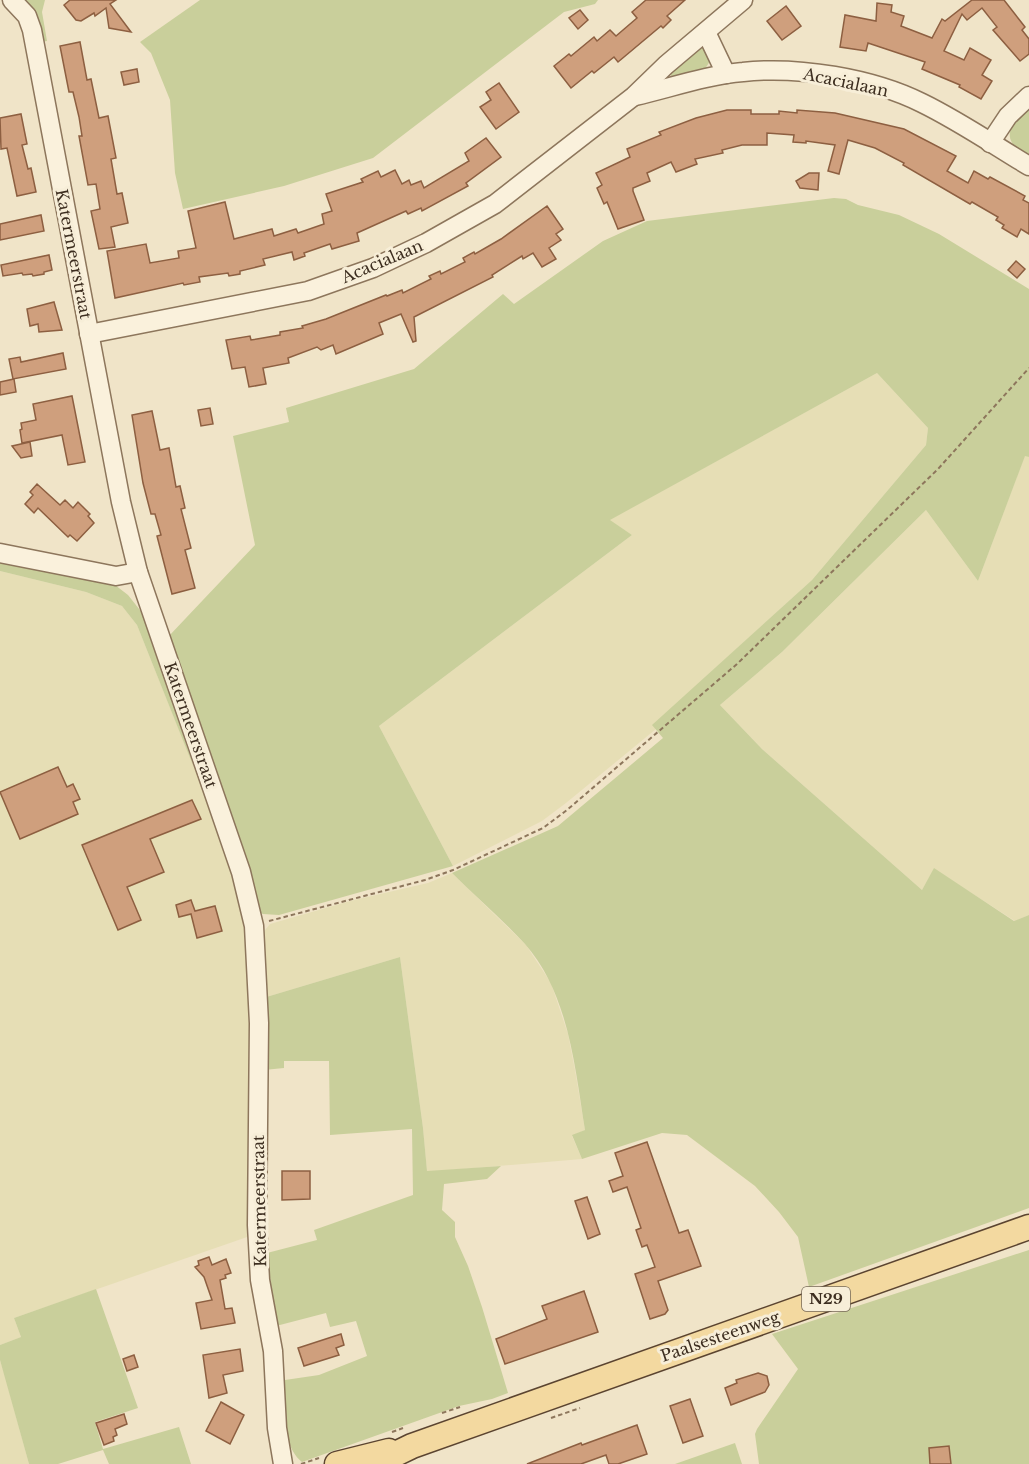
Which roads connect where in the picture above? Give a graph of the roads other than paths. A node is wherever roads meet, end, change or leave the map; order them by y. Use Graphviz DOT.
graph roads {
  1 [pos="12,0"];
  2 [pos="743,0"];
  3 [pos="706,32"];
  4 [pos="726,74"];
  5 [pos="634,96"];
  6 [pos="1029,96"];
  7 [pos="990,143"];
  8 [pos="1029,166"];
  9 [pos="89,334"];
  10 [pos="0,554"];
  11 [pos="138,572"];
  12 [pos="1029,1227"];
  13 [pos="412,1446"];
  14 [pos="283,1464"];
  15 [pos="338,1464"];
  16 [pos="375,1464"];
  1 -- 9 [label="street, Katermeerstraat"];
  2 -- 3 [label="street, Acacialaan"];
  3 -- 4 [label="street"];
  3 -- 5 [label="street, Acacialaan"];
  4 -- 5 [label="street, Acacialaan"];
  4 -- 7 [label="street, Acacialaan"];
  5 -- 9 [label="street, Acacialaan"];
  6 -- 7 [label="street"];
  7 -- 8 [label="street, Acacialaan"];
  9 -- 11 [label="street, Katermeerstraat"];
  10 -- 11 [label="street"];
  11 -- 14 [label="street, Katermeerstraat"];
  12 -- 13 [label="main road, Paalsesteenweg / N29"];
  13 -- 15 [label="main road, Paalsesteenweg / N29"];
  13 -- 16 [label="main road, Paalsesteenweg / N29"];
}
